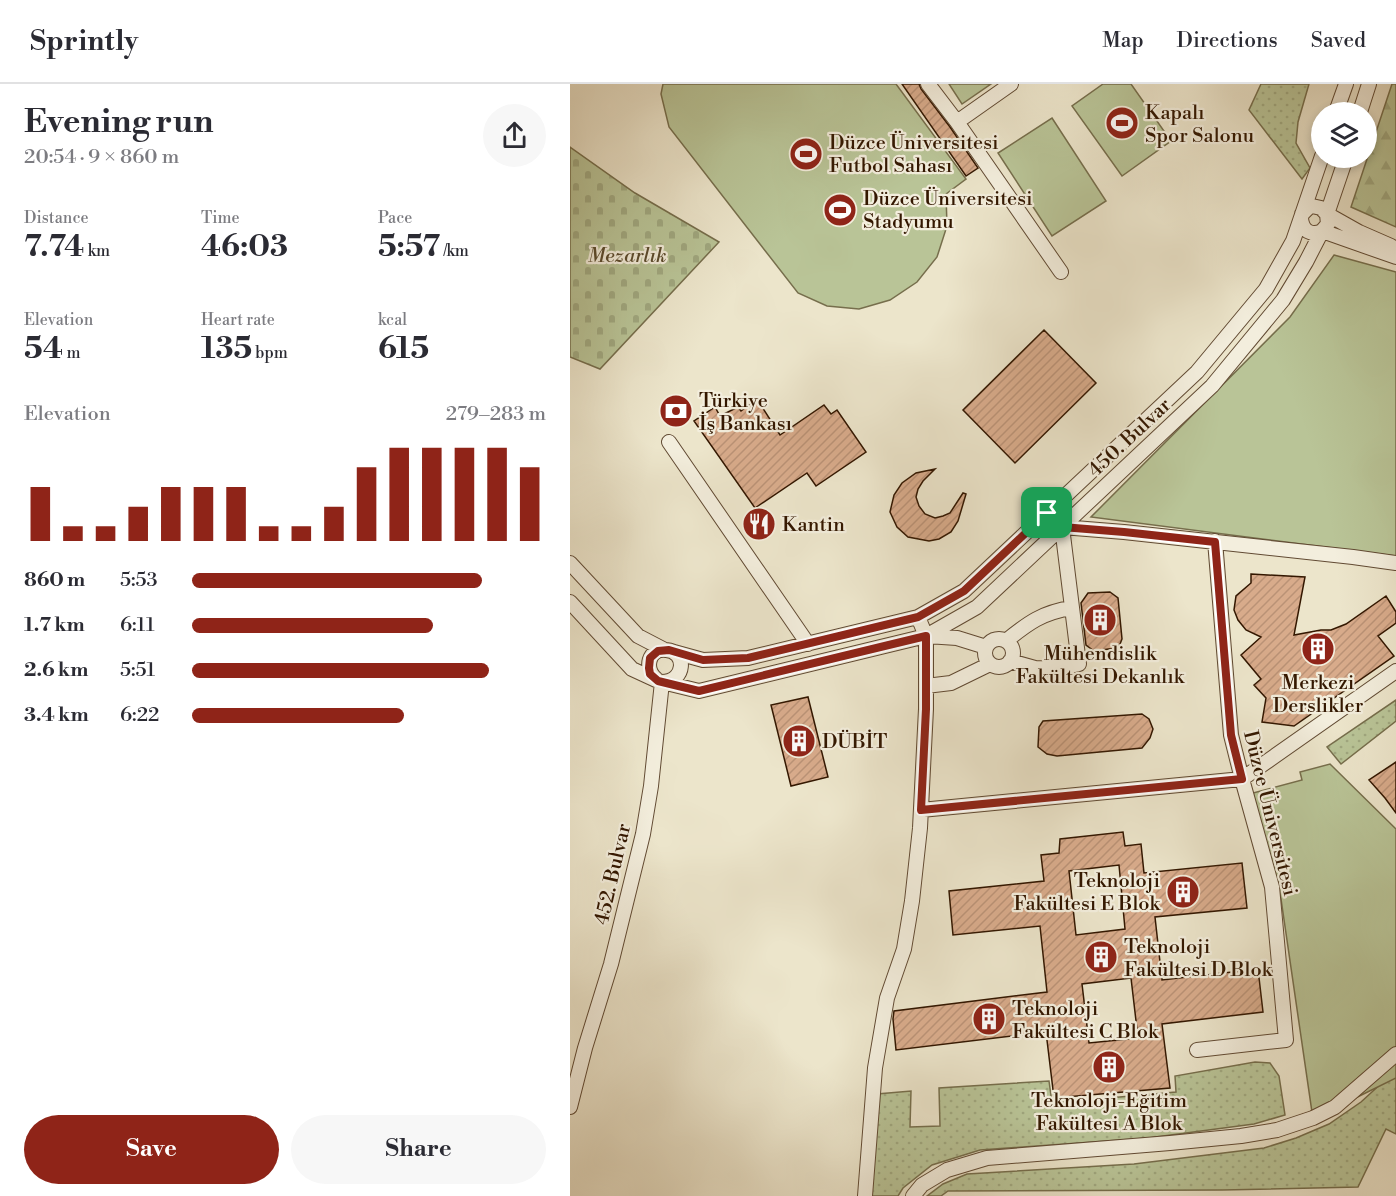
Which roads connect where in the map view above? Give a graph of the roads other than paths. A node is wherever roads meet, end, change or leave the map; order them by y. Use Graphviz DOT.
graph roads {
  1 [pos="928,84"];
  2 [pos="1011,84"];
  3 [pos="1346,84"];
  4 [pos="1369,84"];
  5 [pos="1340,102"];
  6 [pos="1363,102"];
  7 [pos="957,122"];
  8 [pos="1318,168"];
  9 [pos="1343,168"];
  10 [pos="1327,214"];
  11 [pos="1301,216"];
  12 [pos="1322,231"];
  13 [pos="1396,248"];
  14 [pos="1396,257"];
  15 [pos="1060,272"];
  16 [pos="669,442"];
  17 [pos="1047,513"];
  18 [pos="1062,527"];
  19 [pos="1215,542"];
  20 [pos="570,563"];
  21 [pos="1396,563"];
  22 [pos="570,602"];
  23 [pos="1072,608"];
  24 [pos="918,617"];
  25 [pos="926,636"];
  26 [pos="1006,641"];
  27 [pos="807,644"];
  28 [pos="986,647"];
  29 [pos="668,651"];
  30 [pos="1011,661"];
  31 [pos="990,664"];
  32 [pos="1396,671"];
  33 [pos="660,681"];
  34 [pos="926,686"];
  35 [pos="1242,779"];
  36 [pos="921,810"];
  37 [pos="1197,1050"];
  38 [pos="1396,1054"];
  39 [pos="570,1107"];
  40 [pos="865,1196"];
  41 [pos="913,1196"];
  1 -- 7 [label="street"];
  2 -- 7 [label="street"];
  3 -- 5 [label="street"];
  4 -- 6 [label="street"];
  7 -- 15 [label="street"];
  8 -- 11 [label="street, 450. Bulvar"];
  9 -- 10 [label="street"];
  10 -- 11 [label="street"];
  10 -- 12 [label="street"];
  10 -- 13 [label="street"];
  11 -- 12 [label="street"];
  11 -- 17 [label="street, 450. Bulvar"];
  12 -- 14 [label="street"];
  12 -- 18 [label="street, 450. Bulvar"];
  16 -- 27 [label="street"];
  17 -- 18 [label="street"];
  17 -- 24 [label="street, 450. Bulvar"];
  18 -- 19 [label="street"];
  18 -- 23 [label="street"];
  18 -- 25 [label="street, 450. Bulvar"];
  19 -- 21 [label="street"];
  19 -- 35 [label="street, Düzce Üniversitesi"];
  20 -- 29 [label="street, 450. Bulvar"];
  22 -- 33 [label="street, 450. Bulvar"];
  23 -- 26 [label="street"];
  23 -- 30 [label="street"];
  24 -- 25 [label="street"];
  24 -- 27 [label="street, 450. Bulvar"];
  25 -- 28 [label="street"];
  25 -- 33 [label="street, 450. Bulvar"];
  25 -- 34 [label="street"];
  26 -- 28 [label="street"];
  26 -- 30 [label="street"];
  27 -- 29 [label="street, 450. Bulvar"];
  28 -- 31 [label="street"];
  29 -- 33 [label="street"];
  29 -- 33 [label="street"];
  30 -- 31 [label="street"];
  31 -- 34 [label="street"];
  32 -- 35 [label="street"];
  33 -- 39 [label="street, 452. Bulvar"];
  34 -- 36 [label="street"];
  35 -- 36 [label="street"];
  35 -- 37 [label="street, Düzce Üniversitesi"];
  36 -- 40 [label="street"];
  38 -- 41 [label="street"];
}
